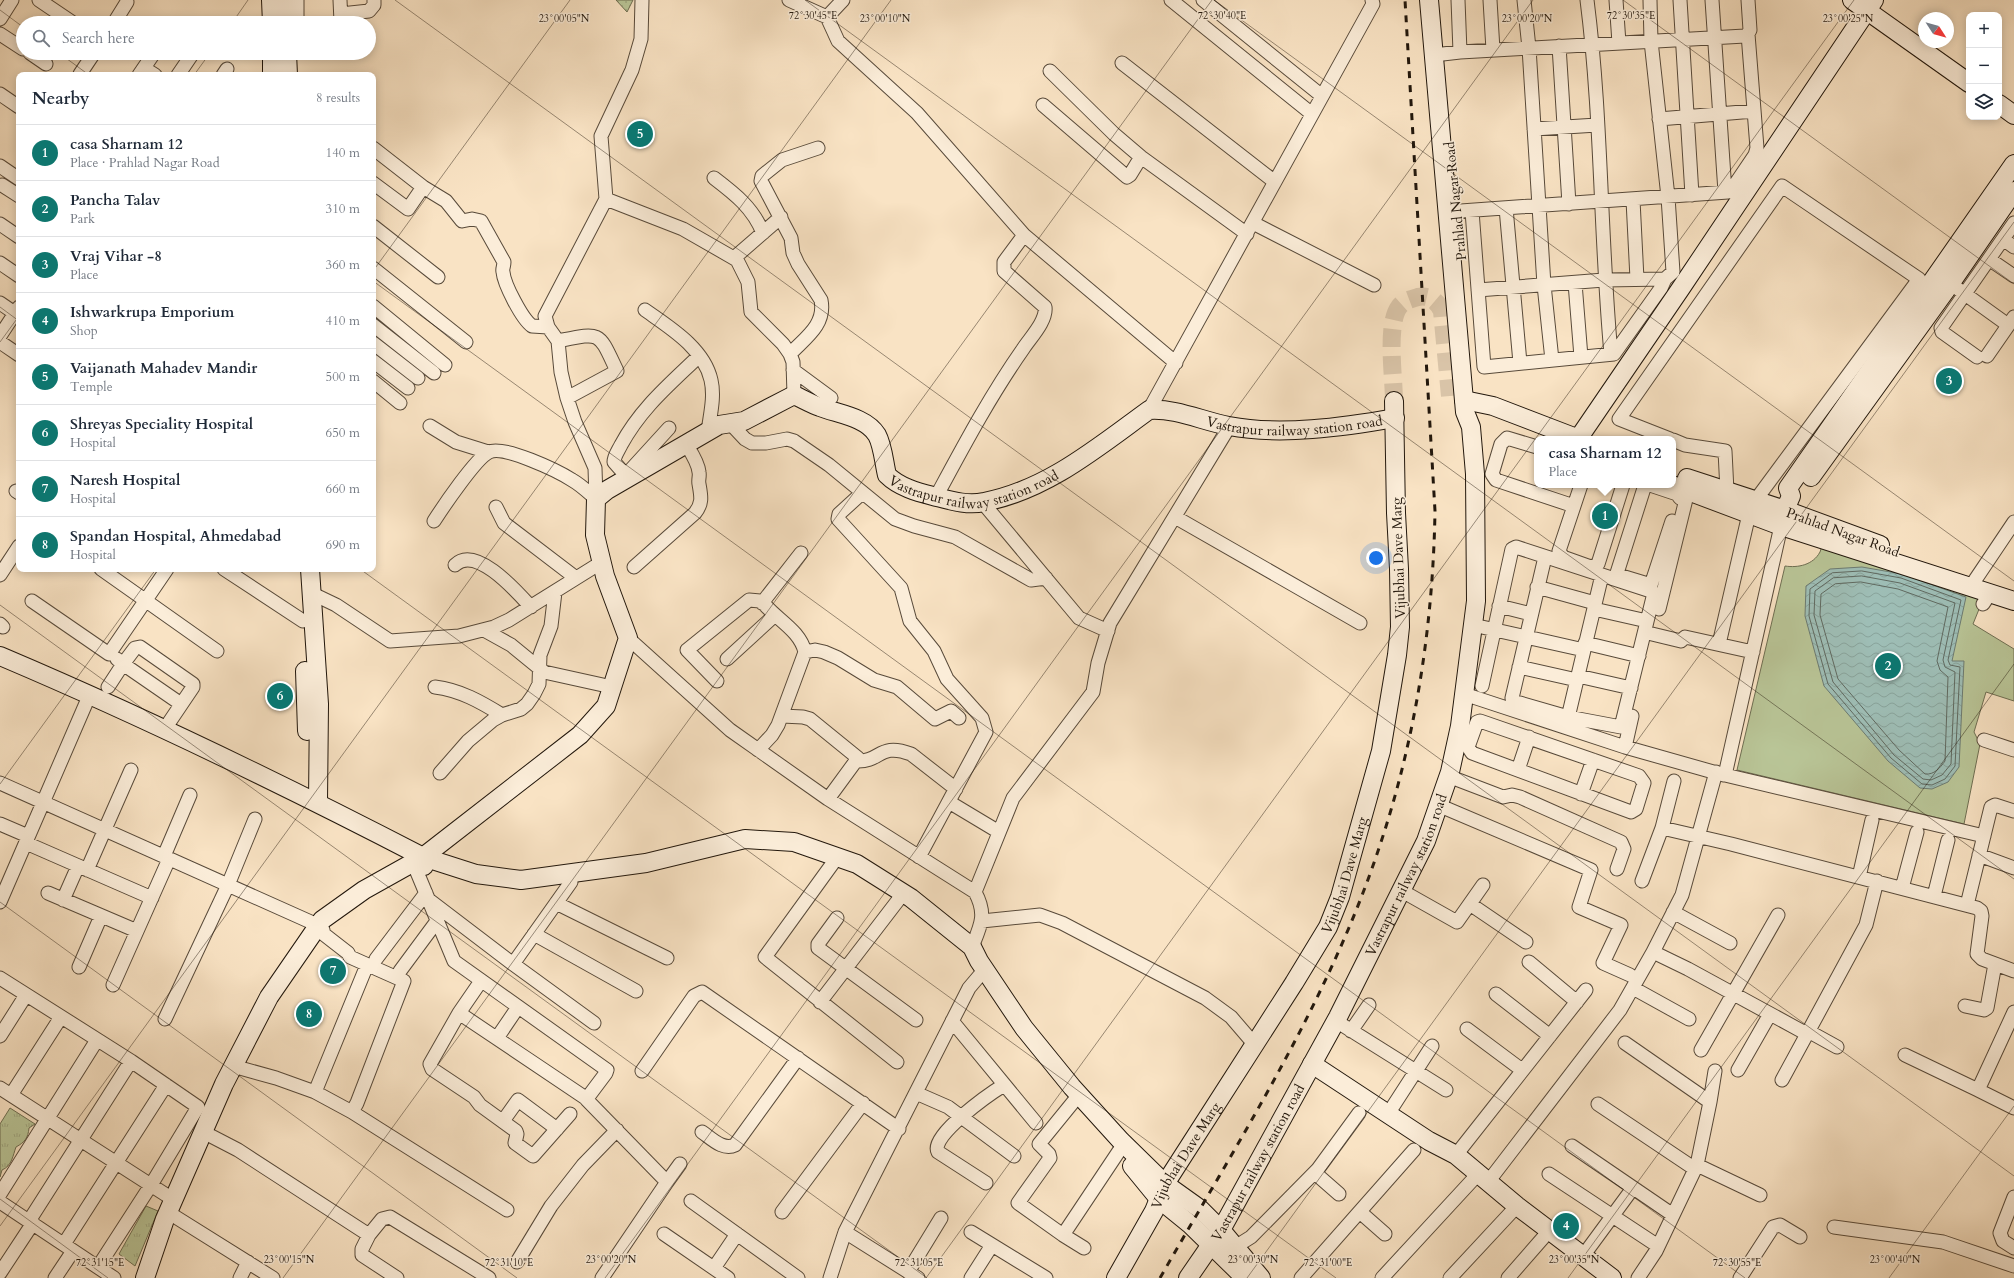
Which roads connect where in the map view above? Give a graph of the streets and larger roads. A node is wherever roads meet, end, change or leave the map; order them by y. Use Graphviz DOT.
graph roads {
  1 [pos="12,0"];
  2 [pos="39,0"];
  3 [pos="271,0"];
  4 [pos="286,0"];
  5 [pos="296,0"];
  6 [pos="340,0"];
  7 [pos="374,0"];
  8 [pos="642,0"];
  9 [pos="789,0"];
  10 [pos="843,0"];
  11 [pos="1171,0"];
  12 [pos="1203,0"];
  13 [pos="1372,0"];
  14 [pos="1430,0"];
  15 [pos="1440,0"];
  16 [pos="1458,0"];
  17 [pos="1490,0"];
  18 [pos="1524,0"];
  19 [pos="1587,0"];
  20 [pos="1616,0"];
  21 [pos="1650,0"];
  22 [pos="1680,0"];
  23 [pos="1712,0"];
  24 [pos="1748,0"];
  25 [pos="127,2"];
  26 [pos="1864,3"];
  27 [pos="63,16"];
  28 [pos="118,16"];
  29 [pos="272,16"];
  30 [pos="286,16"];
  31 [pos="297,16"];
  32 [pos="341,16"];
  33 [pos="352,16"];
  34 [pos="827,17"];
  35 [pos="0,19"];
  36 [pos="0,34"];
  37 [pos="1748,34"];
  38 [pos="1714,38"];
  39 [pos="1682,39"];
  40 [pos="1651,41"];
  41 [pos="1619,43"];
  42 [pos="16,44"];
  43 [pos="1593,44"];
  44 [pos="1559,46"];
  45 [pos="1529,48"];
  46 [pos="1493,50"];
  47 [pos="1446,54"];
  48 [pos="40,60"];
  49 [pos="89,60"];
  50 [pos="149,60"];
  51 [pos="188,60"];
  52 [pos="272,60"];
  53 [pos="287,60"];
  54 [pos="46,64"];
  55 [pos="1122,64"];
  56 [pos="1050,71"];
  57 [pos="81,72"];
  58 [pos="146,72"];
  59 [pos="180,72"];
  60 [pos="272,72"];
  61 [pos="288,72"];
  62 [pos="1966,81"];
  63 [pos="0,94"];
  64 [pos="1322,96"];
  65 [pos="16,105"];
  66 [pos="1043,105"];
  67 [pos="2002,106"];
  68 [pos="1754,111"];
  69 [pos="1312,114"];
  70 [pos="1719,114"];
  71 [pos="2014,114"];
  72 [pos="1687,116"];
  73 [pos="1659,119"];
  74 [pos="1597,125"];
  75 [pos="1564,128"];
  76 [pos="1534,129"];
  77 [pos="818,148"];
  78 [pos="376,150"];
  79 [pos="1141,157"];
  80 [pos="2014,164"];
  81 [pos="0,166"];
  82 [pos="16,177"];
  83 [pos="714,178"];
  84 [pos="1275,182"];
  85 [pos="2,185"];
  86 [pos="376,185"];
  87 [pos="423,187"];
  88 [pos="2014,191"];
  89 [pos="1725,192"];
  90 [pos="16,194"];
  91 [pos="1692,195"];
  92 [pos="1668,197"];
  93 [pos="606,199"];
  94 [pos="1633,200"];
  95 [pos="1602,202"];
  96 [pos="1569,204"];
  97 [pos="1538,205"];
  98 [pos="1506,208"];
  99 [pos="1459,212"];
  100 [pos="780,217"];
  101 [pos="2014,223"];
  102 [pos="0,224"];
  103 [pos="376,228"];
  104 [pos="1250,229"];
  105 [pos="763,233"];
  106 [pos="16,235"];
  107 [pos="1024,235"];
  108 [pos="2003,239"];
  109 [pos="1980,241"];
  110 [pos="2014,247"];
  111 [pos="1992,255"];
  112 [pos="734,258"];
  113 [pos="0,263"];
  114 [pos="376,270"];
  115 [pos="16,274"];
  116 [pos="2014,276"];
  117 [pos="438,277"];
  118 [pos="1666,278"];
  119 [pos="1955,278"];
  120 [pos="1637,279"];
  121 [pos="1604,280"];
  122 [pos="1575,283"];
  123 [pos="1374,285"];
  124 [pos="1544,286"];
  125 [pos="1512,288"];
  126 [pos="1478,290"];
  127 [pos="0,303"];
  128 [pos="376,308"];
  129 [pos="645,310"];
  130 [pos="16,311"];
  131 [pos="16,315"];
  132 [pos="1926,318"];
  133 [pos="2011,321"];
  134 [pos="376,327"];
  135 [pos="548,327"];
  136 [pos="1941,328"];
  137 [pos="0,336"];
  138 [pos="558,341"];
  139 [pos="0,342"];
  140 [pos="466,342"];
  141 [pos="376,345"];
  142 [pos="16,353"];
  143 [pos="790,354"];
  144 [pos="1611,354"];
  145 [pos="700,356"];
  146 [pos="1582,357"];
  147 [pos="1552,360"];
  148 [pos="376,363"];
  149 [pos="1176,363"];
  150 [pos="1520,364"];
  151 [pos="445,365"];
  152 [pos="793,370"];
  153 [pos="434,374"];
  154 [pos="418,378"];
  155 [pos="376,383"];
  156 [pos="408,388"];
  157 [pos="794,395"];
  158 [pos="567,398"];
  159 [pos="831,398"];
  160 [pos="400,403"];
  161 [pos="1466,408"];
  162 [pos="1148,410"];
  163 [pos="1395,410"];
  164 [pos="730,423"];
  165 [pos="430,426"];
  166 [pos="1230,427"];
  167 [pos="669,428"];
  168 [pos="708,432"];
  169 [pos="1542,436"];
  170 [pos="1570,436"];
  171 [pos="1580,436"];
  172 [pos="1662,436"];
  173 [pos="1676,441"];
  174 [pos="686,444"];
  175 [pos="1534,446"];
  176 [pos="488,452"];
  177 [pos="1676,475"];
  178 [pos="627,477"];
  179 [pos="1580,488"];
  180 [pos="1622,488"];
  181 [pos="1644,488"];
  182 [pos="1659,488"];
  183 [pos="1680,488"];
  184 [pos="1727,491"];
  185 [pos="862,493"];
  186 [pos="936,496"];
  187 [pos="596,499"];
  188 [pos="983,503"];
  189 [pos="1574,506"];
  190 [pos="496,507"];
  191 [pos="1752,507"];
  192 [pos="1786,511"];
  193 [pos="1175,517"];
  194 [pos="434,521"];
  195 [pos="2014,522"];
  196 [pos="16,551"];
  197 [pos="801,552"];
  198 [pos="1545,557"];
  199 [pos="602,562"];
  200 [pos="456,565"];
  201 [pos="634,567"];
  202 [pos="105,572"];
  203 [pos="165,572"];
  204 [pos="229,572"];
  205 [pos="299,572"];
  206 [pos="310,572"];
  207 [pos="0,575"];
  208 [pos="1602,575"];
  209 [pos="576,578"];
  210 [pos="1046,578"];
  211 [pos="1974,581"];
  212 [pos="1537,587"];
  213 [pos="2014,589"];
  214 [pos="555,592"];
  215 [pos="313,594"];
  216 [pos="144,600"];
  217 [pos="32,601"];
  218 [pos="2014,601"];
  219 [pos="762,603"];
  220 [pos="1499,606"];
  221 [pos="1594,606"];
  222 [pos="531,607"];
  223 [pos="1531,614"];
  224 [pos="775,615"];
  225 [pos="303,621"];
  226 [pos="1647,621"];
  227 [pos="1360,623"];
  228 [pos="1473,625"];
  229 [pos="484,630"];
  230 [pos="1494,630"];
  231 [pos="1108,631"];
  232 [pos="1652,634"];
  233 [pos="1526,637"];
  234 [pos="628,638"];
  235 [pos="1719,644"];
  236 [pos="1584,646"];
  237 [pos="217,651"];
  238 [pos="805,652"];
  239 [pos="1753,652"];
  240 [pos="109,654"];
  241 [pos="0,656"];
  242 [pos="1639,656"];
  243 [pos="726,659"];
  244 [pos="123,664"];
  245 [pos="1519,667"];
  246 [pos="540,669"];
  247 [pos="1577,678"];
  248 [pos="717,681"];
  249 [pos="1482,686"];
  250 [pos="435,687"];
  251 [pos="612,687"];
  252 [pos="108,688"];
  253 [pos="1631,688"];
  254 [pos="90,694"];
  255 [pos="1464,694"];
  256 [pos="181,704"];
  257 [pos="502,715"];
  258 [pos="782,716"];
  259 [pos="959,718"];
  260 [pos="1570,726"];
  261 [pos="164,730"];
  262 [pos="1529,737"];
  263 [pos="1984,740"];
  264 [pos="1624,747"];
  265 [pos="758,750"];
  266 [pos="2014,750"];
  267 [pos="1570,751"];
  268 [pos="1593,760"];
  269 [pos="857,761"];
  270 [pos="131,770"];
  271 [pos="1518,770"];
  272 [pos="440,773"];
  273 [pos="1721,774"];
  274 [pos="1448,776"];
  275 [pos="1674,781"];
  276 [pos="0,784"];
  277 [pos="956,789"];
  278 [pos="1581,794"];
  279 [pos="190,795"];
  280 [pos="312,799"];
  281 [pos="828,799"];
  282 [pos="949,802"];
  283 [pos="44,803"];
  284 [pos="1438,805"];
  285 [pos="2014,811"];
  286 [pos="255,819"];
  287 [pos="1872,820"];
  288 [pos="0,824"];
  289 [pos="1662,828"];
  290 [pos="105,830"];
  291 [pos="998,832"];
  292 [pos="1916,832"];
  293 [pos="1700,836"];
  294 [pos="1984,836"];
  295 [pos="27,839"];
  296 [pos="1948,840"];
  297 [pos="1979,855"];
  298 [pos="166,857"];
  299 [pos="919,857"];
  300 [pos="833,863"];
  301 [pos="422,866"];
  302 [pos="83,868"];
  303 [pos="2014,868"];
  304 [pos="1617,869"];
  305 [pos="1859,877"];
  306 [pos="1642,881"];
  307 [pos="1877,881"];
  308 [pos="571,882"];
  309 [pos="228,885"];
  310 [pos="1482,885"];
  311 [pos="1902,888"];
  312 [pos="1402,891"];
  313 [pos="975,892"];
  314 [pos="48,893"];
  315 [pos="1934,896"];
  316 [pos="427,897"];
  317 [pos="152,898"];
  318 [pos="899,899"];
  319 [pos="63,900"];
  320 [pos="0,902"];
  321 [pos="556,903"];
  322 [pos="1470,904"];
  323 [pos="1967,905"];
  324 [pos="1673,912"];
  325 [pos="1778,915"];
  326 [pos="101,916"];
  327 [pos="837,918"];
  328 [pos="437,920"];
  329 [pos="982,921"];
  330 [pos="320,929"];
  331 [pos="137,932"];
  332 [pos="534,934"];
  333 [pos="1526,942"];
  334 [pos="1730,944"];
  335 [pos="972,947"];
  336 [pos="1653,952"];
  337 [pos="667,958"];
  338 [pos="371,962"];
  339 [pos="1529,962"];
  340 [pos="513,964"];
  341 [pos="1995,964"];
  342 [pos="79,967"];
  343 [pos="846,968"];
  344 [pos="400,971"];
  345 [pos="2014,971"];
  346 [pos="983,974"];
  347 [pos="0,978"];
  348 [pos="481,981"];
  349 [pos="1631,982"];
  350 [pos="113,985"];
  351 [pos="1586,990"];
  352 [pos="636,991"];
  353 [pos="1496,994"];
  354 [pos="1733,994"];
  355 [pos="26,995"];
  356 [pos="820,1002"];
  357 [pos="1576,1002"];
  358 [pos="1369,1005"];
  359 [pos="1965,1006"];
  360 [pos="518,1007"];
  361 [pos="2014,1012"];
  362 [pos="459,1013"];
  363 [pos="1770,1014"];
  364 [pos="61,1017"];
  365 [pos="165,1019"];
  366 [pos="1689,1019"];
  367 [pos="916,1020"];
  368 [pos="952,1021"];
  369 [pos="1336,1021"];
  370 [pos="594,1023"];
  371 [pos="1467,1028"];
  372 [pos="1351,1030"];
  373 [pos="1808,1033"];
  374 [pos="0,1036"];
  375 [pos="1550,1036"];
  376 [pos="497,1038"];
  377 [pos="97,1040"];
  378 [pos="1625,1044"];
  379 [pos="1255,1045"];
  380 [pos="1432,1046"];
  381 [pos="1837,1047"];
  382 [pos="1701,1050"];
  383 [pos="1905,1056"];
  384 [pos="798,1058"];
  385 [pos="130,1062"];
  386 [pos="897,1062"];
  387 [pos="1312,1064"];
  388 [pos="240,1068"];
  389 [pos="1522,1070"];
  390 [pos="1738,1070"];
  391 [pos="642,1071"];
  392 [pos="1416,1071"];
  393 [pos="1715,1071"];
  394 [pos="1782,1080"];
  395 [pos="166,1085"];
  396 [pos="1004,1085"];
  397 [pos="0,1088"];
  398 [pos="1446,1090"];
  399 [pos="1978,1090"];
  400 [pos="315,1092"];
  401 [pos="916,1093"];
  402 [pos="12,1095"];
  403 [pos="587,1099"];
  404 [pos="1074,1100"];
  405 [pos="1710,1102"];
  406 [pos="862,1103"];
  407 [pos="1598,1104"];
  408 [pos="2014,1108"];
  409 [pos="352,1112"];
  410 [pos="1359,1112"];
  411 [pos="570,1114"];
  412 [pos="1388,1114"];
  413 [pos="962,1116"];
  414 [pos="47,1119"];
  415 [pos="503,1121"];
  416 [pos="1036,1123"];
  417 [pos="557,1129"];
  418 [pos="898,1129"];
  419 [pos="616,1130"];
  420 [pos="702,1132"];
  421 [pos="211,1136"];
  422 [pos="81,1140"];
  423 [pos="1572,1146"];
  424 [pos="1414,1150"];
  425 [pos="1120,1151"];
  426 [pos="1456,1155"];
  427 [pos="1014,1156"];
  428 [pos="117,1163"];
  429 [pos="680,1164"];
  430 [pos="1696,1167"];
  431 [pos="1315,1173"];
  432 [pos="1549,1174"];
  433 [pos="1483,1178"];
  434 [pos="667,1182"];
  435 [pos="986,1183"];
  436 [pos="151,1185"];
  437 [pos="1633,1188"];
  438 [pos="1162,1192"];
  439 [pos="0,1194"];
  440 [pos="1339,1194"];
  441 [pos="1760,1195"];
  442 [pos="2014,1198"];
  443 [pos="691,1201"];
  444 [pos="0,1202"];
  445 [pos="1517,1206"];
  446 [pos="507,1210"];
  447 [pos="782,1212"];
  448 [pos="1360,1212"];
  449 [pos="171,1214"];
  450 [pos="1673,1215"];
  451 [pos="1613,1216"];
  452 [pos="941,1218"];
  453 [pos="31,1222"];
  454 [pos="1834,1227"];
  455 [pos="1550,1231"];
  456 [pos="844,1232"];
  457 [pos="971,1232"];
  458 [pos="664,1234"];
  459 [pos="738,1234"];
  460 [pos="1063,1234"];
  461 [pos="1385,1234"];
  462 [pos="369,1235"];
  463 [pos="1800,1237"];
  464 [pos="1216,1238"];
  465 [pos="992,1245"];
  466 [pos="1658,1246"];
  467 [pos="1235,1247"];
  468 [pos="69,1248"];
  469 [pos="1084,1248"];
  470 [pos="2014,1248"];
  471 [pos="1583,1256"];
  472 [pos="248,1262"];
  473 [pos="517,1262"];
  474 [pos="2014,1266"];
  475 [pos="98,1267"];
  476 [pos="714,1268"];
  477 [pos="0,1273"];
  478 [pos="913,1275"];
  479 [pos="1043,1277"];
  480 [pos="55,1278"];
  481 [pos="114,1278"];
  482 [pos="145,1278"];
  483 [pos="153,1278"];
  484 [pos="240,1278"];
  485 [pos="273,1278"];
  486 [pos="397,1278"];
  487 [pos="489,1278"];
  488 [pos="602,1278"];
  489 [pos="728,1278"];
  490 [pos="798,1278"];
  491 [pos="830,1278"];
  492 [pos="971,1278"];
  493 [pos="1116,1278"];
  494 [pos="1188,1278"];
  495 [pos="1245,1278"];
  496 [pos="1261,1278"];
  497 [pos="1301,1278"];
  498 [pos="1382,1278"];
  499 [pos="1450,1278"];
  500 [pos="1508,1278"];
  501 [pos="1612,1278"];
  502 [pos="1638,1278"];
  503 [pos="1740,1278"];
  1 -- 35 [label="street"];
  2 -- 27 [label="street"];
  3 -- 29 [label="street"];
  4 -- 30 [label="street"];
  5 -- 31 [label="street"];
  6 -- 32 [label="street"];
  7 -- 33 [label="street"];
  8 -- 93 [label="street"];
  9 -- 34 [label="street"];
  10 -- 34 [label="street"];
  11 -- 69 [label="street"];
  12 -- 64 [label="street"];
  13 -- 64 [label="street"];
  14 -- 47 [label="street, Prahlad Nagar Road"];
  15 -- 47 [label="street, Prahlad Nagar Road"];
  16 -- 47 [label="street"];
  17 -- 46 [label="street"];
  18 -- 45 [label="street"];
  19 -- 43 [label="street"];
  20 -- 41 [label="street"];
  21 -- 40 [label="street"];
  22 -- 39 [label="street"];
  23 -- 38 [label="street"];
  24 -- 37 [label="street"];
  25 -- 28 [label="street"];
  26 -- 62 [label="street"];
  26 -- 171 [label="street"];
  34 -- 107 [label="street"];
  36 -- 42 [label="street"];
  37 -- 38 [label="street"];
  37 -- 68 [label="street"];
  38 -- 39 [label="street"];
  38 -- 70 [label="street"];
  39 -- 40 [label="street"];
  39 -- 72 [label="street"];
  40 -- 41 [label="street"];
  40 -- 73 [label="street"];
  41 -- 43 [label="street"];
  43 -- 44 [label="street"];
  43 -- 74 [label="street"];
  44 -- 45 [label="street"];
  44 -- 75 [label="street"];
  45 -- 46 [label="street"];
  45 -- 76 [label="street"];
  46 -- 47 [label="street"];
  47 -- 99 [label="street, Prahlad Nagar Road"];
  48 -- 54 [label="street"];
  49 -- 57 [label="street"];
  50 -- 58 [label="street"];
  51 -- 59 [label="street"];
  52 -- 60 [label="street"];
  53 -- 61 [label="street"];
  55 -- 84 [label="street"];
  56 -- 79 [label="street"];
  63 -- 65 [label="street"];
  64 -- 69 [label="street"];
  66 -- 79 [label="street"];
  67 -- 71 [label="street"];
  68 -- 70 [label="street"];
  68 -- 89 [label="street"];
  69 -- 84 [label="street"];
  70 -- 72 [label="street"];
  70 -- 89 [label="street"];
  72 -- 73 [label="street"];
  72 -- 91 [label="street"];
  73 -- 92 [label="street"];
  74 -- 75 [label="street"];
  74 -- 95 [label="street"];
  75 -- 76 [label="street"];
  75 -- 96 [label="street"];
  76 -- 97 [label="street"];
  77 -- 100 [label="street"];
  78 -- 87 [label="street"];
  79 -- 104 [label="street"];
  80 -- 119 [label="street"];
  81 -- 82 [label="street"];
  83 -- 105 [label="street"];
  84 -- 104 [label="street"];
  85 -- 90 [label="street"];
  86 -- 87 [label="street"];
  87 -- 135 [label="street"];
  88 -- 109 [label="street"];
  89 -- 91 [label="street"];
  91 -- 92 [label="street"];
  92 -- 94 [label="street"];
  92 -- 118 [label="street"];
  93 -- 112 [label="street"];
  93 -- 135 [label="street"];
  94 -- 95 [label="street"];
  94 -- 120 [label="street"];
  95 -- 96 [label="street"];
  95 -- 121 [label="street"];
  96 -- 97 [label="street"];
  97 -- 98 [label="street"];
  97 -- 124 [label="street"];
  98 -- 99 [label="street"];
  98 -- 125 [label="street"];
  99 -- 126 [label="street"];
  99 -- 161 [label="street, Prahlad Nagar Road"];
  100 -- 105 [label="street"];
  100 -- 143 [label="street"];
  101 -- 108 [label="street"];
  102 -- 106 [label="street"];
  103 -- 117 [label="street"];
  104 -- 123 [label="street"];
  104 -- 149 [label="street"];
  105 -- 112 [label="street"];
  107 -- 149 [label="street"];
  107 -- 186 [label="street"];
  108 -- 110 [label="street"];
  108 -- 111 [label="street"];
  109 -- 111 [label="street"];
  109 -- 119 [label="street"];
  111 -- 116 [label="street"];
  111 -- 119 [label="street"];
  112 -- 143 [label="street"];
  113 -- 115 [label="street"];
  114 -- 140 [label="street"];
  118 -- 120 [label="street"];
  118 -- 144 [label="street"];
  119 -- 132 [label="street"];
  119 -- 133 [label="street"];
  119 -- 136 [label="street"];
  119 -- 192 [label="street"];
  120 -- 121 [label="street"];
  121 -- 122 [label="street"];
  121 -- 144 [label="street"];
  122 -- 124 [label="street"];
  122 -- 146 [label="street"];
  124 -- 125 [label="street"];
  124 -- 147 [label="street"];
  125 -- 126 [label="street"];
  125 -- 150 [label="street"];
  126 -- 150 [label="street"];
  127 -- 130 [label="street"];
  128 -- 151 [label="street"];
  129 -- 145 [label="street"];
  131 -- 137 [label="street"];
  132 -- 136 [label="street"];
  132 -- 192 [label="street"];
  133 -- 136 [label="street"];
  134 -- 153 [label="street"];
  135 -- 138 [label="street"];
  138 -- 158 [label="street"];
  138 -- 158 [label="street"];
  139 -- 142 [label="street"];
  141 -- 154 [label="street"];
  143 -- 152 [label="street"];
  144 -- 146 [label="street"];
  145 -- 168 [label="street"];
  145 -- 178 [label="street"];
  146 -- 147 [label="street"];
  147 -- 150 [label="street"];
  148 -- 156 [label="street"];
  149 -- 162 [label="street"];
  152 -- 157 [label="street"];
  152 -- 159 [label="street"];
  155 -- 160 [label="street"];
  157 -- 164 [label="street"];
  157 -- 186 [label="street, Vastrapur railway station road"];
  158 -- 187 [label="street"];
  161 -- 169 [label="street"];
  161 -- 170 [label="street"];
  161 -- 228 [label="street, Vastrapur railway station road"];
  162 -- 166 [label="street, Vastrapur railway station road"];
  162 -- 188 [label="street, Vastrapur railway station road"];
  163 -- 166 [label="street, Vastrapur railway station road"];
  163 -- 379 [label="street, Vijubhai Dave Marg"];
  164 -- 168 [label="street"];
  164 -- 185 [label="street"];
  165 -- 176 [label="street"];
  166 -- 193 [label="street"];
  167 -- 178 [label="street"];
  168 -- 174 [label="street"];
  172 -- 191 [label="street"];
  173 -- 184 [label="street"];
  174 -- 178 [label="street"];
  174 -- 201 [label="street"];
  175 -- 189 [label="street"];
  176 -- 187 [label="street"];
  176 -- 194 [label="street"];
  177 -- 184 [label="street"];
  178 -- 187 [label="street"];
  179 -- 189 [label="street"];
  180 -- 189 [label="street"];
  181 -- 182 [label="street"];
  183 -- 191 [label="street"];
  183 -- 232 [label="street"];
  184 -- 191 [label="street"];
  185 -- 210 [label="street"];
  185 -- 277 [label="street"];
  186 -- 188 [label="street, Vastrapur railway station road"];
  187 -- 199 [label="street"];
  188 -- 210 [label="street"];
  190 -- 209 [label="street"];
  191 -- 192 [label="street"];
  191 -- 235 [label="street"];
  192 -- 211 [label="street"];
  192 -- 239 [label="street"];
  193 -- 227 [label="street"];
  193 -- 231 [label="street"];
  195 -- 211 [label="street"];
  196 -- 207 [label="street"];
  197 -- 219 [label="street"];
  198 -- 208 [label="street"];
  198 -- 212 [label="street"];
  198 -- 220 [label="street"];
  199 -- 209 [label="street"];
  199 -- 234 [label="street"];
  200 -- 222 [label="street"];
  202 -- 216 [label="street"];
  203 -- 216 [label="street"];
  204 -- 225 [label="street"];
  205 -- 225 [label="street"];
  206 -- 215 [label="street"];
  208 -- 221 [label="street"];
  208 -- 226 [label="street"];
  209 -- 214 [label="street"];
  210 -- 231 [label="street"];
  211 -- 213 [label="street"];
  211 -- 218 [label="street"];
  212 -- 221 [label="street"];
  212 -- 223 [label="street"];
  214 -- 222 [label="street"];
  214 -- 246 [label="street"];
  215 -- 229 [label="street"];
  215 -- 280 [label="street"];
  216 -- 237 [label="street"];
  216 -- 240 [label="street"];
  217 -- 240 [label="street"];
  219 -- 224 [label="street"];
  219 -- 248 [label="street"];
  220 -- 223 [label="street"];
  220 -- 230 [label="street"];
  221 -- 226 [label="street"];
  221 -- 236 [label="street"];
  222 -- 229 [label="street"];
  223 -- 233 [label="street"];
  224 -- 238 [label="street"];
  224 -- 243 [label="street"];
  225 -- 280 [label="street"];
  226 -- 242 [label="street"];
  228 -- 230 [label="street"];
  228 -- 255 [label="street, Vastrapur railway station road"];
  229 -- 246 [label="street"];
  230 -- 233 [label="street"];
  230 -- 249 [label="street"];
  231 -- 291 [label="street"];
  232 -- 235 [label="street"];
  232 -- 264 [label="street"];
  233 -- 236 [label="street"];
  233 -- 245 [label="street"];
  234 -- 251 [label="street"];
  234 -- 265 [label="street"];
  235 -- 239 [label="street"];
  236 -- 242 [label="street"];
  236 -- 247 [label="street"];
  238 -- 258 [label="street"];
  238 -- 259 [label="street"];
  239 -- 273 [label="street"];
  240 -- 244 [label="street"];
  241 -- 254 [label="street"];
  242 -- 253 [label="street"];
  244 -- 252 [label="street"];
  244 -- 256 [label="street"];
  244 -- 256 [label="street"];
  245 -- 247 [label="street"];
  245 -- 260 [label="street"];
  246 -- 251 [label="street"];
  246 -- 257 [label="street"];
  247 -- 253 [label="street"];
  247 -- 260 [label="street"];
  250 -- 257 [label="street"];
  251 -- 301 [label="street"];
  253 -- 260 [label="street"];
  254 -- 261 [label="street"];
  254 -- 283 [label="street"];
  255 -- 260 [label="street"];
  255 -- 274 [label="street, Vastrapur railway station road"];
  256 -- 261 [label="street"];
  257 -- 272 [label="street"];
  258 -- 265 [label="street"];
  258 -- 269 [label="street"];
  260 -- 264 [label="street"];
  260 -- 267 [label="street"];
  261 -- 280 [label="street"];
  262 -- 267 [label="street"];
  262 -- 271 [label="street"];
  262 -- 271 [label="street"];
  263 -- 266 [label="street"];
  264 -- 273 [label="street"];
  265 -- 281 [label="street"];
  267 -- 268 [label="street"];
  268 -- 278 [label="street"];
  268 -- 278 [label="street"];
  269 -- 277 [label="street"];
  269 -- 281 [label="street"];
  270 -- 290 [label="street"];
  271 -- 278 [label="street"];
  273 -- 293 [label="street"];
  273 -- 294 [label="street"];
  274 -- 284 [label="street, Vastrapur railway station road"];
  274 -- 304 [label="street"];
  275 -- 289 [label="street"];
  276 -- 283 [label="street"];
  277 -- 282 [label="street"];
  279 -- 298 [label="street"];
  280 -- 301 [label="street"];
  281 -- 299 [label="street"];
  282 -- 291 [label="street"];
  282 -- 299 [label="street"];
  283 -- 290 [label="street"];
  283 -- 295 [label="street"];
  284 -- 312 [label="street, Vastrapur railway station road"];
  284 -- 349 [label="street"];
  285 -- 294 [label="street"];
  286 -- 309 [label="street"];
  287 -- 305 [label="street"];
  288 -- 295 [label="street"];
  289 -- 293 [label="street"];
  289 -- 306 [label="street"];
  290 -- 298 [label="street"];
  290 -- 302 [label="street"];
  291 -- 313 [label="street"];
  292 -- 311 [label="street"];
  293 -- 305 [label="street"];
  293 -- 324 [label="street"];
  294 -- 297 [label="street"];
  295 -- 302 [label="street"];
  295 -- 320 [label="street"];
  296 -- 315 [label="street"];
  297 -- 303 [label="street"];
  297 -- 323 [label="street"];
  298 -- 309 [label="street"];
  298 -- 317 [label="street"];
  299 -- 313 [label="street"];
  300 -- 308 [label="street"];
  300 -- 318 [label="street"];
  300 -- 356 [label="street"];
  301 -- 308 [label="street"];
  301 -- 316 [label="street"];
  301 -- 330 [label="street"];
  301 -- 335 [label="street"];
  302 -- 317 [label="street"];
  302 -- 319 [label="street"];
  305 -- 307 [label="street"];
  307 -- 311 [label="street"];
  307 -- 373 [label="street"];
  308 -- 321 [label="street"];
  309 -- 330 [label="street"];
  309 -- 365 [label="street"];
  310 -- 322 [label="street"];
  311 -- 315 [label="street"];
  312 -- 322 [label="street"];
  312 -- 369 [label="street, Vastrapur railway station road"];
  313 -- 329 [label="street"];
  314 -- 319 [label="street"];
  315 -- 323 [label="street"];
  316 -- 328 [label="street"];
  316 -- 338 [label="street"];
  316 -- 340 [label="street"];
  317 -- 331 [label="street"];
  318 -- 343 [label="street"];
  318 -- 346 [label="street"];
  319 -- 326 [label="street"];
  321 -- 332 [label="street"];
  321 -- 337 [label="street"];
  322 -- 333 [label="street"];
  323 -- 341 [label="street"];
  324 -- 334 [label="street"];
  324 -- 336 [label="street"];
  325 -- 354 [label="street"];
  326 -- 331 [label="street"];
  326 -- 342 [label="street"];
  327 -- 343 [label="street"];
  328 -- 344 [label="street"];
  328 -- 348 [label="street"];
  329 -- 335 [label="street"];
  329 -- 379 [label="street"];
  330 -- 338 [label="street"];
  330 -- 388 [label="street"];
  330 -- 449 [label="street"];
  331 -- 350 [label="street"];
  332 -- 340 [label="street"];
  332 -- 352 [label="street"];
  335 -- 346 [label="street"];
  336 -- 349 [label="street"];
  336 -- 354 [label="street"];
  338 -- 400 [label="street"];
  338 -- 409 [label="street"];
  339 -- 357 [label="street"];
  340 -- 370 [label="street"];
  341 -- 345 [label="street"];
  341 -- 359 [label="street"];
  343 -- 356 [label="street"];
  343 -- 367 [label="street"];
  346 -- 368 [label="street"];
  346 -- 404 [label="street"];
  346 -- 438 [label="street"];
  347 -- 355 [label="street"];
  348 -- 360 [label="street"];
  348 -- 362 [label="street"];
  349 -- 366 [label="street"];
  349 -- 433 [label="street"];
  351 -- 357 [label="street"];
  353 -- 375 [label="street"];
  354 -- 363 [label="street"];
  354 -- 382 [label="street"];
  355 -- 364 [label="street"];
  355 -- 374 [label="street"];
  356 -- 386 [label="street"];
  357 -- 375 [label="street"];
  358 -- 372 [label="street"];
  360 -- 376 [label="street"];
  360 -- 403 [label="street"];
  361 -- 399 [label="street"];
  362 -- 376 [label="street"];
  362 -- 415 [label="street"];
  363 -- 373 [label="street"];
  363 -- 390 [label="street"];
  364 -- 377 [label="street"];
  364 -- 402 [label="street"];
  368 -- 396 [label="street"];
  368 -- 401 [label="street"];
  369 -- 372 [label="street"];
  369 -- 387 [label="street, Vastrapur railway station road"];
  371 -- 389 [label="street"];
  372 -- 392 [label="street"];
  373 -- 381 [label="street"];
  373 -- 394 [label="street"];
  375 -- 389 [label="street"];
  376 -- 403 [label="street"];
  377 -- 385 [label="street"];
  377 -- 414 [label="street"];
  378 -- 405 [label="street"];
  379 -- 438 [label="street, Vijubhai Dave Marg"];
  380 -- 392 [label="street"];
  383 -- 399 [label="street"];
  384 -- 391 [label="street"];
  384 -- 406 [label="street"];
  384 -- 420 [label="street"];
  385 -- 395 [label="street"];
  385 -- 422 [label="street"];
  387 -- 412 [label="street"];
  387 -- 464 [label="street, Vastrapur railway station road"];
  388 -- 400 [label="street"];
  388 -- 421 [label="street"];
  389 -- 426 [label="street"];
  392 -- 398 [label="street"];
  392 -- 412 [label="street"];
  393 -- 405 [label="street"];
  395 -- 428 [label="street"];
  395 -- 436 [label="street"];
  396 -- 413 [label="street"];
  396 -- 416 [label="street"];
  397 -- 402 [label="street"];
  399 -- 408 [label="street"];
  400 -- 409 [label="street"];
  401 -- 413 [label="street"];
  401 -- 418 [label="street"];
  402 -- 414 [label="street"];
  403 -- 419 [label="street"];
  404 -- 425 [label="street"];
  404 -- 460 [label="street"];
  405 -- 430 [label="street"];
  406 -- 418 [label="street"];
  406 -- 447 [label="street"];
  407 -- 430 [label="street"];
  409 -- 446 [label="street"];
  410 -- 431 [label="street"];
  411 -- 417 [label="street"];
  412 -- 426 [label="street"];
  413 -- 427 [label="street"];
  413 -- 435 [label="street"];
  414 -- 422 [label="street"];
  414 -- 439 [label="street"];
  415 -- 417 [label="street"];
  415 -- 417 [label="street"];
  418 -- 456 [label="street"];
  419 -- 434 [label="street"];
  419 -- 473 [label="street"];
  421 -- 449 [label="street"];
  421 -- 462 [label="street"];
  422 -- 428 [label="street"];
  422 -- 453 [label="street"];
  423 -- 437 [label="street"];
  424 -- 448 [label="street"];
  425 -- 438 [label="street"];
  425 -- 460 [label="street"];
  426 -- 433 [label="street"];
  428 -- 436 [label="street"];
  428 -- 468 [label="street"];
  429 -- 434 [label="street"];
  430 -- 441 [label="street"];
  430 -- 450 [label="street"];
  431 -- 440 [label="street"];
  431 -- 467 [label="street"];
  432 -- 451 [label="street"];
  433 -- 445 [label="street"];
  433 -- 498 [label="street"];
  434 -- 488 [label="street"];
  436 -- 449 [label="street"];
  436 -- 475 [label="street"];
  437 -- 450 [label="street"];
  437 -- 451 [label="street"];
  438 -- 464 [label="street"];
  438 -- 493 [label="street, Vijubhai Dave Marg"];
  442 -- 470 [label="street"];
  443 -- 459 [label="street"];
  444 -- 453 [label="street"];
  445 -- 455 [label="street"];
  445 -- 499 [label="street"];
  448 -- 461 [label="street"];
  448 -- 497 [label="street"];
  449 -- 472 [label="street"];
  449 -- 482 [label="street"];
  449 -- 483 [label="street"];
  450 -- 466 [label="street"];
  451 -- 466 [label="street"];
  451 -- 471 [label="street"];
  452 -- 478 [label="street"];
  453 -- 468 [label="street"];
  453 -- 477 [label="street"];
  454 -- 474 [label="street"];
  455 -- 471 [label="street"];
  455 -- 500 [label="street"];
  456 -- 478 [label="street"];
  456 -- 491 [label="street"];
  457 -- 465 [label="street"];
  458 -- 476 [label="street"];
  459 -- 476 [label="street"];
  459 -- 490 [label="street"];
  460 -- 469 [label="street"];
  462 -- 486 [label="street"];
  462 -- 487 [label="street"];
  463 -- 503 [label="street"];
  464 -- 467 [label="street"];
  464 -- 494 [label="street, Vastrapur railway station road"];
  464 -- 495 [label="street"];
  465 -- 479 [label="street"];
  465 -- 492 [label="street"];
  466 -- 502 [label="street"];
  467 -- 496 [label="street"];
  468 -- 475 [label="street"];
  468 -- 480 [label="street"];
  471 -- 501 [label="street"];
  472 -- 484 [label="street"];
  472 -- 485 [label="street"];
  475 -- 481 [label="street"];
  476 -- 489 [label="street"];
}
